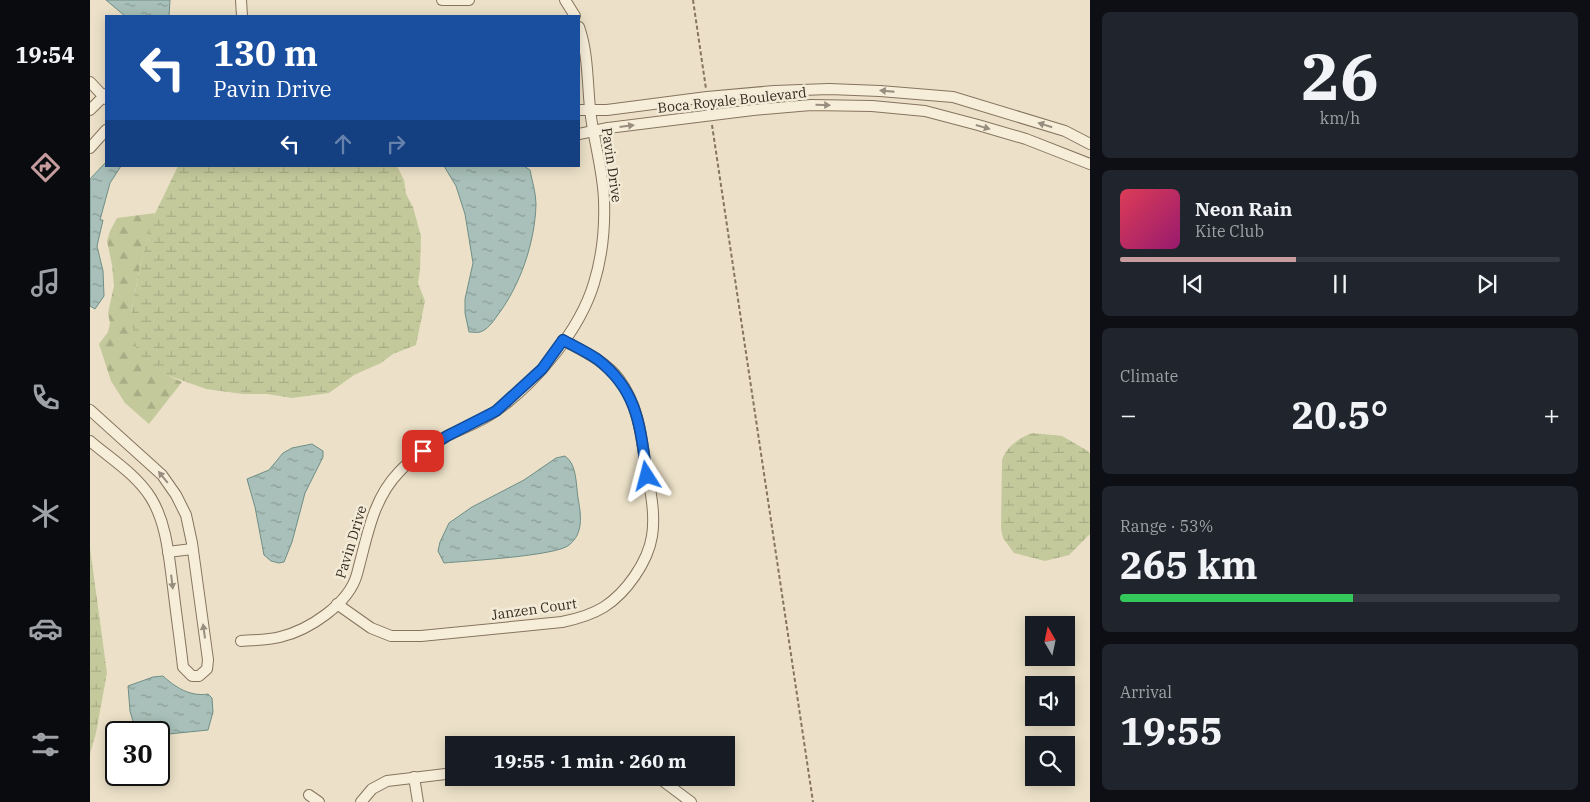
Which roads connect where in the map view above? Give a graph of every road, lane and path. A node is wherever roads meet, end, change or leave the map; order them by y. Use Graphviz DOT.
graph roads {
  1 [pos="241,0"];
  2 [pos="442,0"];
  3 [pos="469,0"];
  4 [pos="565,0"];
  5 [pos="693,0"];
  6 [pos="242,15"];
  7 [pos="574,15"];
  8 [pos="580,32"];
  9 [pos="90,82"];
  10 [pos="105,96"];
  11 [pos="707,97"];
  12 [pos="90,110"];
  13 [pos="580,110"];
  14 [pos="590,110"];
  15 [pos="710,115"];
  16 [pos="105,131"];
  17 [pos="593,132"];
  18 [pos="580,134"];
  19 [pos="1090,144"];
  20 [pos="90,148"];
  21 [pos="1090,164"];
  22 [pos="563,340"];
  23 [pos="90,410"];
  24 [pos="90,441"];
  25 [pos="192,549"];
  26 [pos="168,552"];
  27 [pos="338,604"];
  28 [pos="241,642"];
  29 [pos="445,774"];
  30 [pos="414,777"];
  31 [pos="672,786"];
  32 [pos="309,795"];
  33 [pos="318,802"];
  34 [pos="361,802"];
  35 [pos="418,802"];
  36 [pos="691,802"];
  37 [pos="813,802"];
  1 -- 6 [label="street"];
  2 -- 3 [label="street"];
  4 -- 7 [label="street"];
  5 -- 11 [label="path"];
  8 -- 14 [label="street, Pavin Drive"];
  9 -- 10 [label="street"];
  10 -- 12 [label="street"];
  11 -- 14 [label="street, Boca Royale Boulevard"];
  11 -- 15 [label="lane"];
  19 -- 11 [label="street, Boca Royale Boulevard, one-way"];
  13 -- 14 [label="street, Boca Royale Boulevard"];
  14 -- 17 [label="street, Pavin Drive"];
  17 -- 15 [label="street, Boca Royale Boulevard, one-way"];
  15 -- 21 [label="street, Boca Royale Boulevard, one-way"];
  15 -- 37 [label="path"];
  16 -- 20 [label="street"];
  17 -- 18 [label="street, Boca Royale Boulevard"];
  17 -- 22 [label="street, Pavin Drive"];
  22 -- 27 [label="street, Pavin Drive"];
  22 -- 27 [label="street, Janzen Court"];
  25 -- 23 [label="street, one-way"];
  24 -- 26 [label="street"];
  25 -- 26 [label="street"];
  26 -- 25 [label="street, one-way"];
  27 -- 28 [label="street, Pavin Drive"];
  29 -- 30 [label="street"];
  30 -- 34 [label="street"];
  30 -- 35 [label="street"];
  31 -- 36 [label="street"];
  32 -- 33 [label="street"];
}
